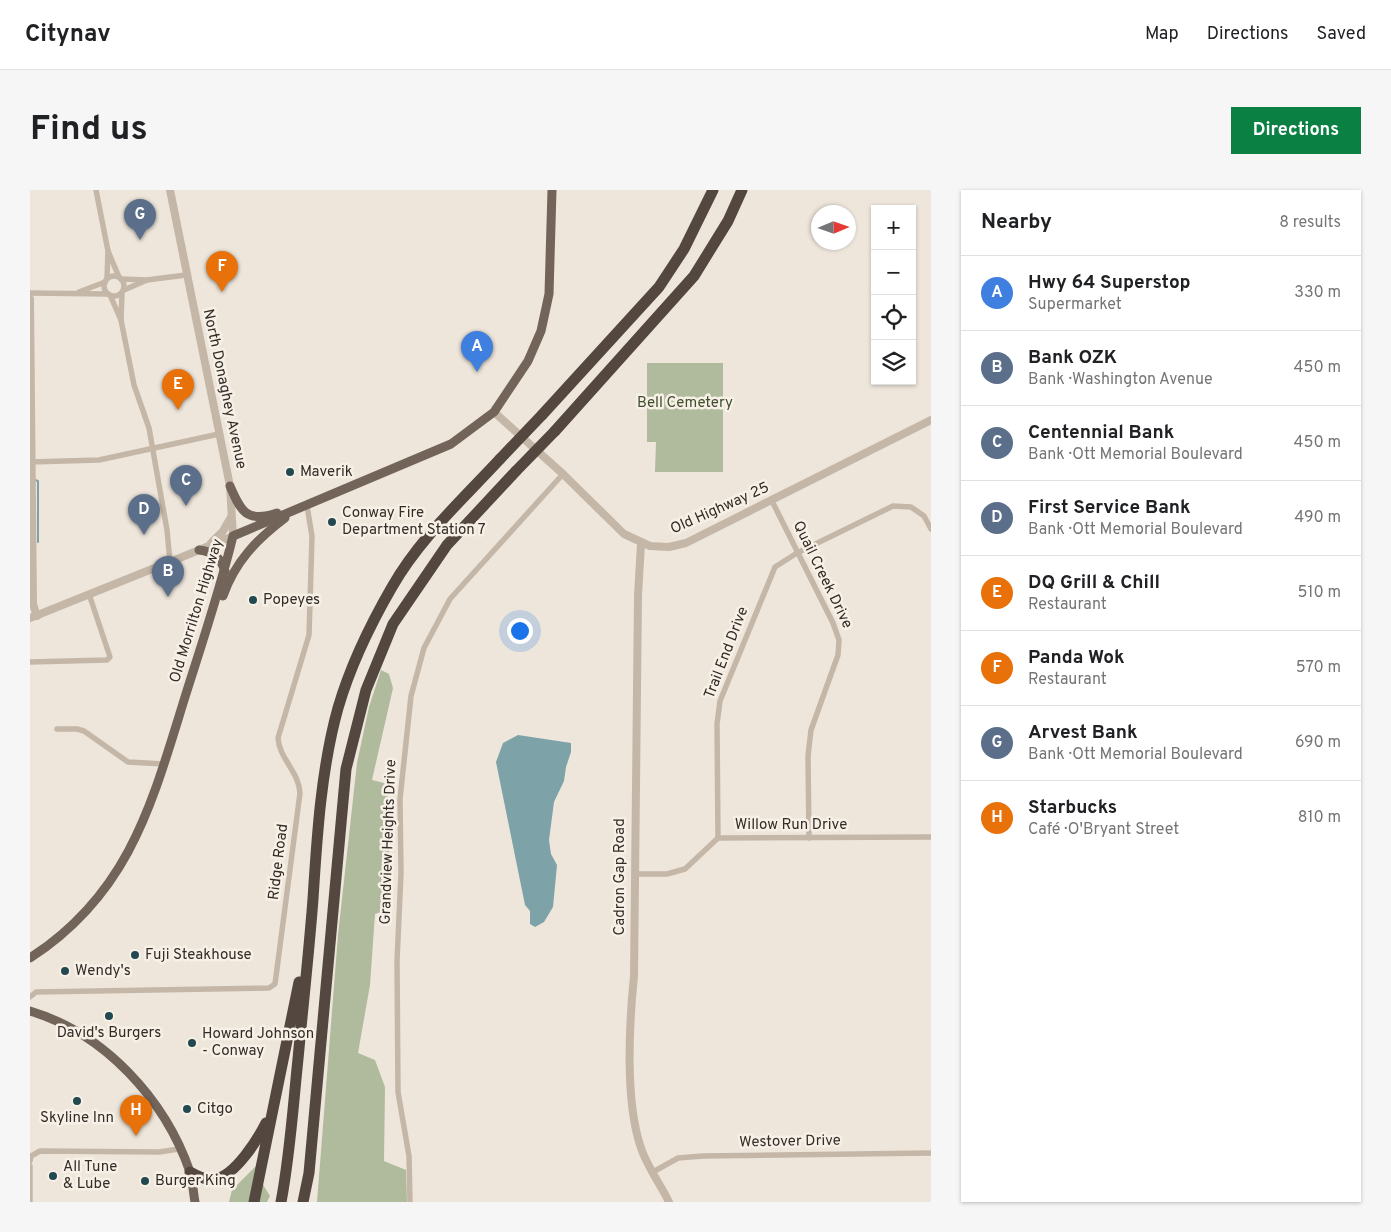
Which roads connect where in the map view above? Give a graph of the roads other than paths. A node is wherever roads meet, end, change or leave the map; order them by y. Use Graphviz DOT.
graph roads {
  1 [pos="96,190"];
  2 [pos="170,190"];
  3 [pos="552,190"];
  4 [pos="713,190"];
  5 [pos="742,190"];
  6 [pos="108,251"];
  7 [pos="186,274"];
  8 [pos="120,278"];
  9 [pos="106,280"];
  10 [pos="148,280"];
  11 [pos="123,291"];
  12 [pos="79,292"];
  13 [pos="30,293"];
  14 [pos="109,295"];
  15 [pos="30,299"];
  16 [pos="121,320"];
  17 [pos="494,412"];
  18 [pos="931,420"];
  19 [pos="219,434"];
  20 [pos="152,450"];
  21 [pos="31,462"];
  22 [pos="563,474"];
  23 [pos="230,486"];
  24 [pos="772,501"];
  25 [pos="307,506"];
  26 [pos="232,512"];
  27 [pos="931,529"];
  28 [pos="234,536"];
  29 [pos="641,544"];
  30 [pos="31,546"];
  31 [pos="208,546"];
  32 [pos="199,550"];
  33 [pos="798,552"];
  34 [pos="168,563"];
  35 [pos="224,571"];
  36 [pos="89,594"];
  37 [pos="33,617"];
  38 [pos="199,654"];
  39 [pos="30,662"];
  40 [pos="57,729"];
  41 [pos="164,764"];
  42 [pos="931,837"];
  43 [pos="718,838"];
  44 [pos="809,838"];
  45 [pos="634,874"];
  46 [pos="312,906"];
  47 [pos="30,958"];
  48 [pos="30,997"];
  49 [pos="30,1011"];
  50 [pos="273,1110"];
  51 [pos="179,1149"];
  52 [pos="931,1153"];
  53 [pos="30,1162"];
  54 [pos="30,1166"];
  55 [pos="190,1172"];
  56 [pos="653,1172"];
  57 [pos="195,1200"];
  58 [pos="30,1202"];
  59 [pos="254,1202"];
  60 [pos="281,1202"];
  61 [pos="305,1202"];
  62 [pos="410,1202"];
  63 [pos="669,1202"];
  1 -- 6 [label="street"];
  2 -- 7 [label="street, North Donaghey Avenue"];
  3 -- 17 [label="main road, Old Morrilton Highway"];
  4 -- 46 [label="highway, bridge"];
  5 -- 61 [label="highway, bridge"];
  6 -- 8 [label="street"];
  6 -- 9 [label="street"];
  7 -- 10 [label="street"];
  7 -- 19 [label="street, North Donaghey Avenue"];
  8 -- 9 [label="street"];
  8 -- 10 [label="street"];
  8 -- 11 [label="street"];
  9 -- 12 [label="street"];
  9 -- 14 [label="street"];
  10 -- 11 [label="street"];
  11 -- 14 [label="street"];
  11 -- 16 [label="street"];
  12 -- 13 [label="street"];
  12 -- 14 [label="street"];
  14 -- 16 [label="street"];
  15 -- 21 [label="street"];
  16 -- 20 [label="street"];
  17 -- 22 [label="street, Old Highway 25"];
  17 -- 25 [label="main road, Old Morrilton Highway"];
  18 -- 24 [label="street, Old Highway 25"];
  19 -- 20 [label="street"];
  19 -- 23 [label="street, North Donaghey Avenue"];
  20 -- 21 [label="street"];
  20 -- 34 [label="street"];
  21 -- 30 [label="street"];
  22 -- 29 [label="street, Old Highway 25"];
  22 -- 62 [label="street, Grandview Heights Drive"];
  23 -- 25 [label="main road"];
  23 -- 26 [label="street, North Donaghey Avenue"];
  24 -- 29 [label="street, Old Highway 25"];
  24 -- 33 [label="street, Quail Creek Drive"];
  25 -- 28 [label="main road, Old Morrilton Highway"];
  25 -- 38 [label="main road"];
  25 -- 48 [label="street, Ridge Road"];
  26 -- 28 [label="street, North Donaghey Avenue"];
  26 -- 31 [label="street"];
  27 -- 33 [label="street, Trail End Drive"];
  28 -- 31 [label="street"];
  28 -- 35 [label="main road, Old Morrilton Highway"];
  29 -- 45 [label="street, Cadron Gap Road"];
  30 -- 37 [label="street"];
  31 -- 32 [label="street"];
  32 -- 34 [label="street"];
  32 -- 35 [label="main road"];
  33 -- 43 [label="street, Trail End Drive"];
  33 -- 44 [label="street, Quail Creek Drive"];
  34 -- 36 [label="street"];
  35 -- 38 [label="main road, Old Morrilton Highway"];
  36 -- 37 [label="street"];
  36 -- 39 [label="street"];
  38 -- 41 [label="main road, Old Morrilton Highway"];
  40 -- 41 [label="street"];
  41 -- 47 [label="main road, Old Morrilton Highway"];
  42 -- 44 [label="street, Willow Run Drive"];
  43 -- 44 [label="street, Willow Run Drive"];
  43 -- 45 [label="street, Willow Run Drive"];
  45 -- 56 [label="street, Cadron Gap Road"];
  46 -- 50 [label="highway"];
  46 -- 60 [label="highway"];
  49 -- 51 [label="main road"];
  50 -- 55 [label="highway"];
  50 -- 59 [label="highway"];
  51 -- 53 [label="street"];
  51 -- 55 [label="main road"];
  52 -- 56 [label="street, Westover Drive"];
  54 -- 58 [label="street"];
  55 -- 57 [label="main road"];
  56 -- 63 [label="street, Cadron Gap Road"];
}
